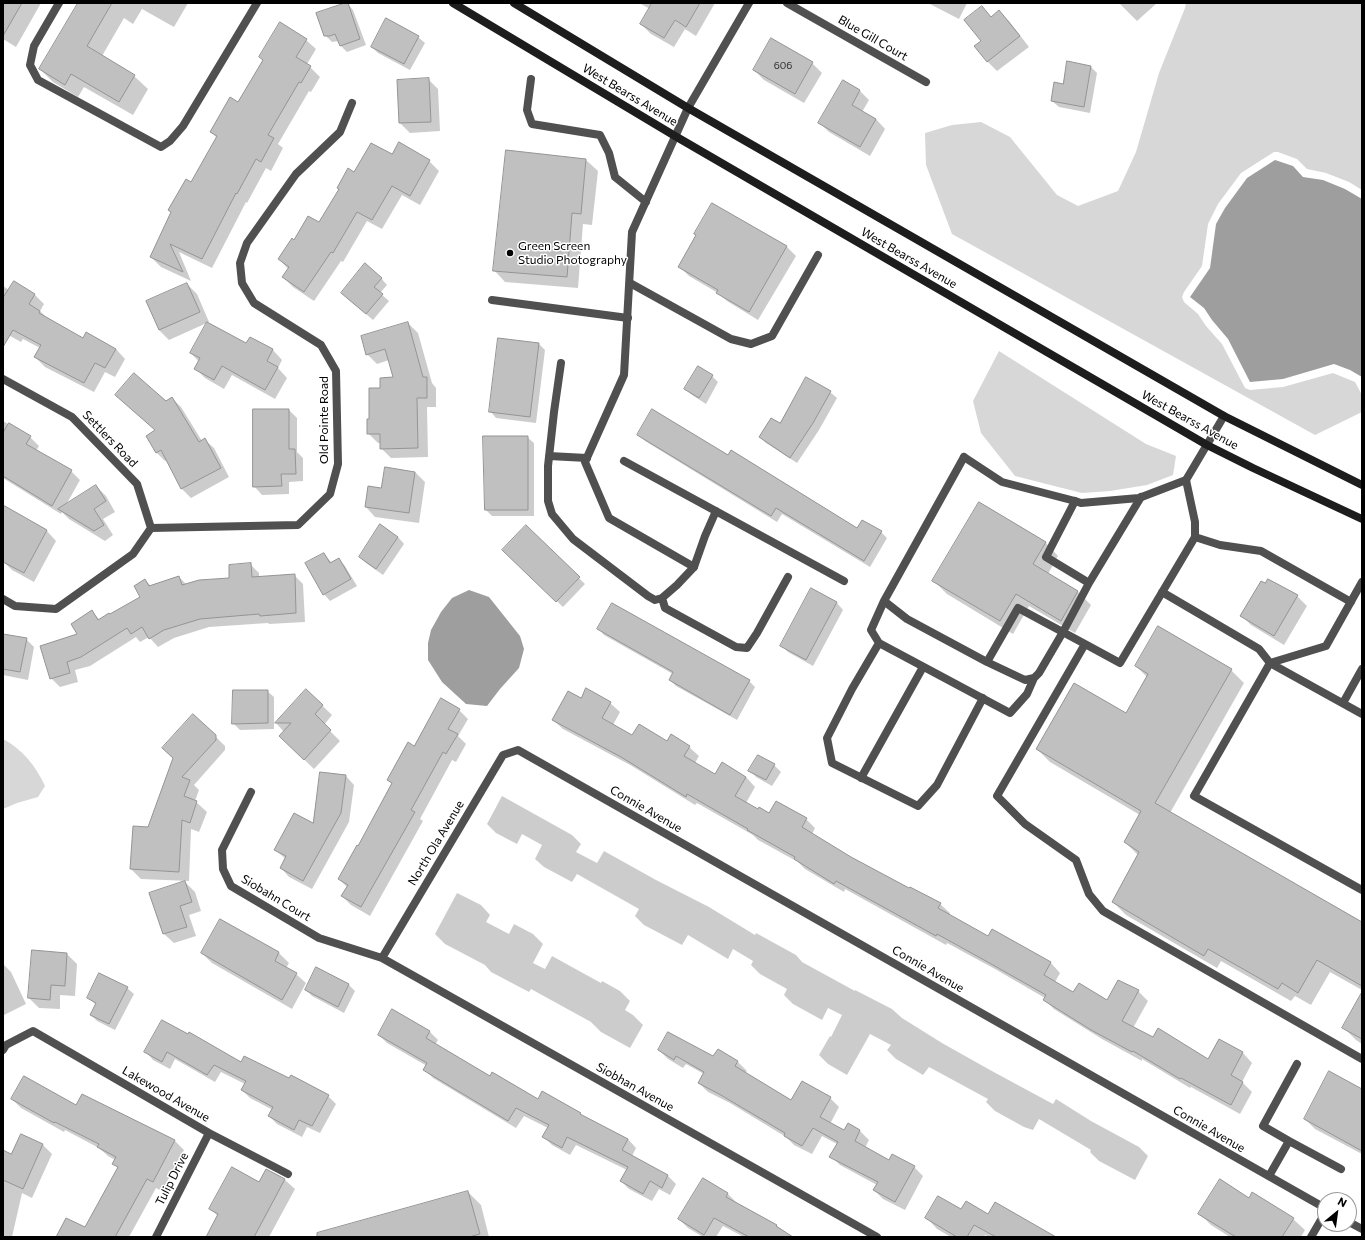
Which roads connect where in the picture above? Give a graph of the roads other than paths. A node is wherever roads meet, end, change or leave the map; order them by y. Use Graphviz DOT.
graph roads {
  1 [pos="59,3"];
  2 [pos="257,3"];
  3 [pos="453,3"];
  4 [pos="514,3"];
  5 [pos="749,3"];
  6 [pos="787,3"];
  7 [pos="531,79"];
  8 [pos="926,82"];
  9 [pos="352,103"];
  10 [pos="688,108"];
  11 [pos="675,136"];
  12 [pos="646,202"];
  13 [pos="818,256"];
  14 [pos="630,283"];
  15 [pos="492,300"];
  16 [pos="628,318"];
  17 [pos="561,364"];
  18 [pos="3,379"];
  19 [pos="1224,416"];
  20 [pos="1207,444"];
  21 [pos="549,456"];
  22 [pos="586,458"];
  23 [pos="624,461"];
  24 [pos="1186,480"];
  25 [pos="1362,485"];
  26 [pos="1141,497"];
  27 [pos="1075,501"];
  28 [pos="716,511"];
  29 [pos="1362,519"];
  30 [pos="151,528"];
  31 [pos="1195,537"];
  32 [pos="694,567"];
  33 [pos="788,578"];
  34 [pos="844,580"];
  35 [pos="1362,582"];
  36 [pos="1089,583"];
  37 [pos="1162,592"];
  38 [pos="662,598"];
  39 [pos="3,599"];
  40 [pos="884,601"];
  41 [pos="1351,602"];
  42 [pos="1063,632"];
  43 [pos="879,643"];
  44 [pos="1085,644"];
  45 [pos="986,662"];
  46 [pos="1270,663"];
  47 [pos="923,667"];
  48 [pos="1362,669"];
  49 [pos="1034,678"];
  50 [pos="983,698"];
  51 [pos="1342,703"];
  52 [pos="1362,714"];
  53 [pos="518,750"];
  54 [pos="861,778"];
  55 [pos="251,792"];
  56 [pos="1362,890"];
  57 [pos="382,958"];
  58 [pos="3,1050"];
  59 [pos="1362,1059"];
  60 [pos="1297,1064"];
  61 [pos="209,1133"];
  62 [pos="1289,1141"];
  63 [pos="1341,1169"];
  64 [pos="288,1174"];
  65 [pos="1269,1176"];
  66 [pos="1317,1203"];
  67 [pos="1317,1226"];
  68 [pos="156,1237"];
  69 [pos="877,1237"];
  70 [pos="1311,1237"];
  1 -- 2 [label="street"];
  3 -- 11 [label="main road, West Bearss Avenue"];
  4 -- 10 [label="main road, West Bearss Avenue"];
  5 -- 10 [label="street"];
  6 -- 8 [label="street, Blue Gill Court"];
  7 -- 12 [label="street"];
  9 -- 30 [label="street, Old Pointe Road"];
  10 -- 11 [label="street"];
  10 -- 19 [label="main road, West Bearss Avenue"];
  11 -- 12 [label="street"];
  11 -- 20 [label="main road, West Bearss Avenue"];
  12 -- 14 [label="street"];
  13 -- 14 [label="street"];
  14 -- 16 [label="street"];
  15 -- 16 [label="street"];
  16 -- 22 [label="street"];
  17 -- 21 [label="street"];
  18 -- 30 [label="street, Settlers Road"];
  19 -- 20 [label="street"];
  19 -- 25 [label="main road, West Bearss Avenue"];
  20 -- 24 [label="street"];
  20 -- 29 [label="main road, West Bearss Avenue"];
  21 -- 22 [label="street"];
  21 -- 38 [label="street"];
  22 -- 32 [label="street"];
  23 -- 28 [label="street"];
  24 -- 26 [label="street"];
  24 -- 31 [label="street"];
  26 -- 27 [label="street"];
  26 -- 36 [label="street"];
  27 -- 36 [label="street"];
  27 -- 40 [label="street"];
  28 -- 32 [label="street"];
  28 -- 34 [label="street"];
  30 -- 39 [label="street"];
  31 -- 37 [label="street"];
  31 -- 41 [label="street"];
  32 -- 38 [label="street"];
  33 -- 38 [label="street"];
  35 -- 41 [label="street"];
  36 -- 42 [label="street"];
  37 -- 44 [label="street"];
  37 -- 46 [label="street"];
  40 -- 43 [label="street"];
  40 -- 45 [label="street"];
  41 -- 46 [label="street"];
  42 -- 44 [label="street"];
  42 -- 45 [label="street"];
  42 -- 49 [label="street"];
  43 -- 47 [label="street"];
  43 -- 54 [label="street"];
  44 -- 59 [label="street"];
  45 -- 49 [label="street"];
  46 -- 51 [label="street"];
  46 -- 56 [label="street"];
  47 -- 50 [label="street"];
  47 -- 54 [label="street"];
  48 -- 51 [label="street"];
  49 -- 50 [label="street"];
  50 -- 54 [label="street"];
  51 -- 52 [label="street"];
  53 -- 57 [label="street, North Ola Avenue"];
  53 -- 65 [label="street, Connie Avenue"];
  55 -- 57 [label="street, Siobahn Court"];
  57 -- 69 [label="street, Siobhan Avenue"];
  58 -- 61 [label="street, Lakewood Avenue"];
  60 -- 62 [label="street"];
  61 -- 64 [label="street, Lakewood Avenue"];
  61 -- 68 [label="street, Tulip Drive"];
  62 -- 63 [label="street"];
  62 -- 65 [label="street"];
  65 -- 66 [label="street, Connie Avenue"];
  67 -- 70 [label="street"];
}
